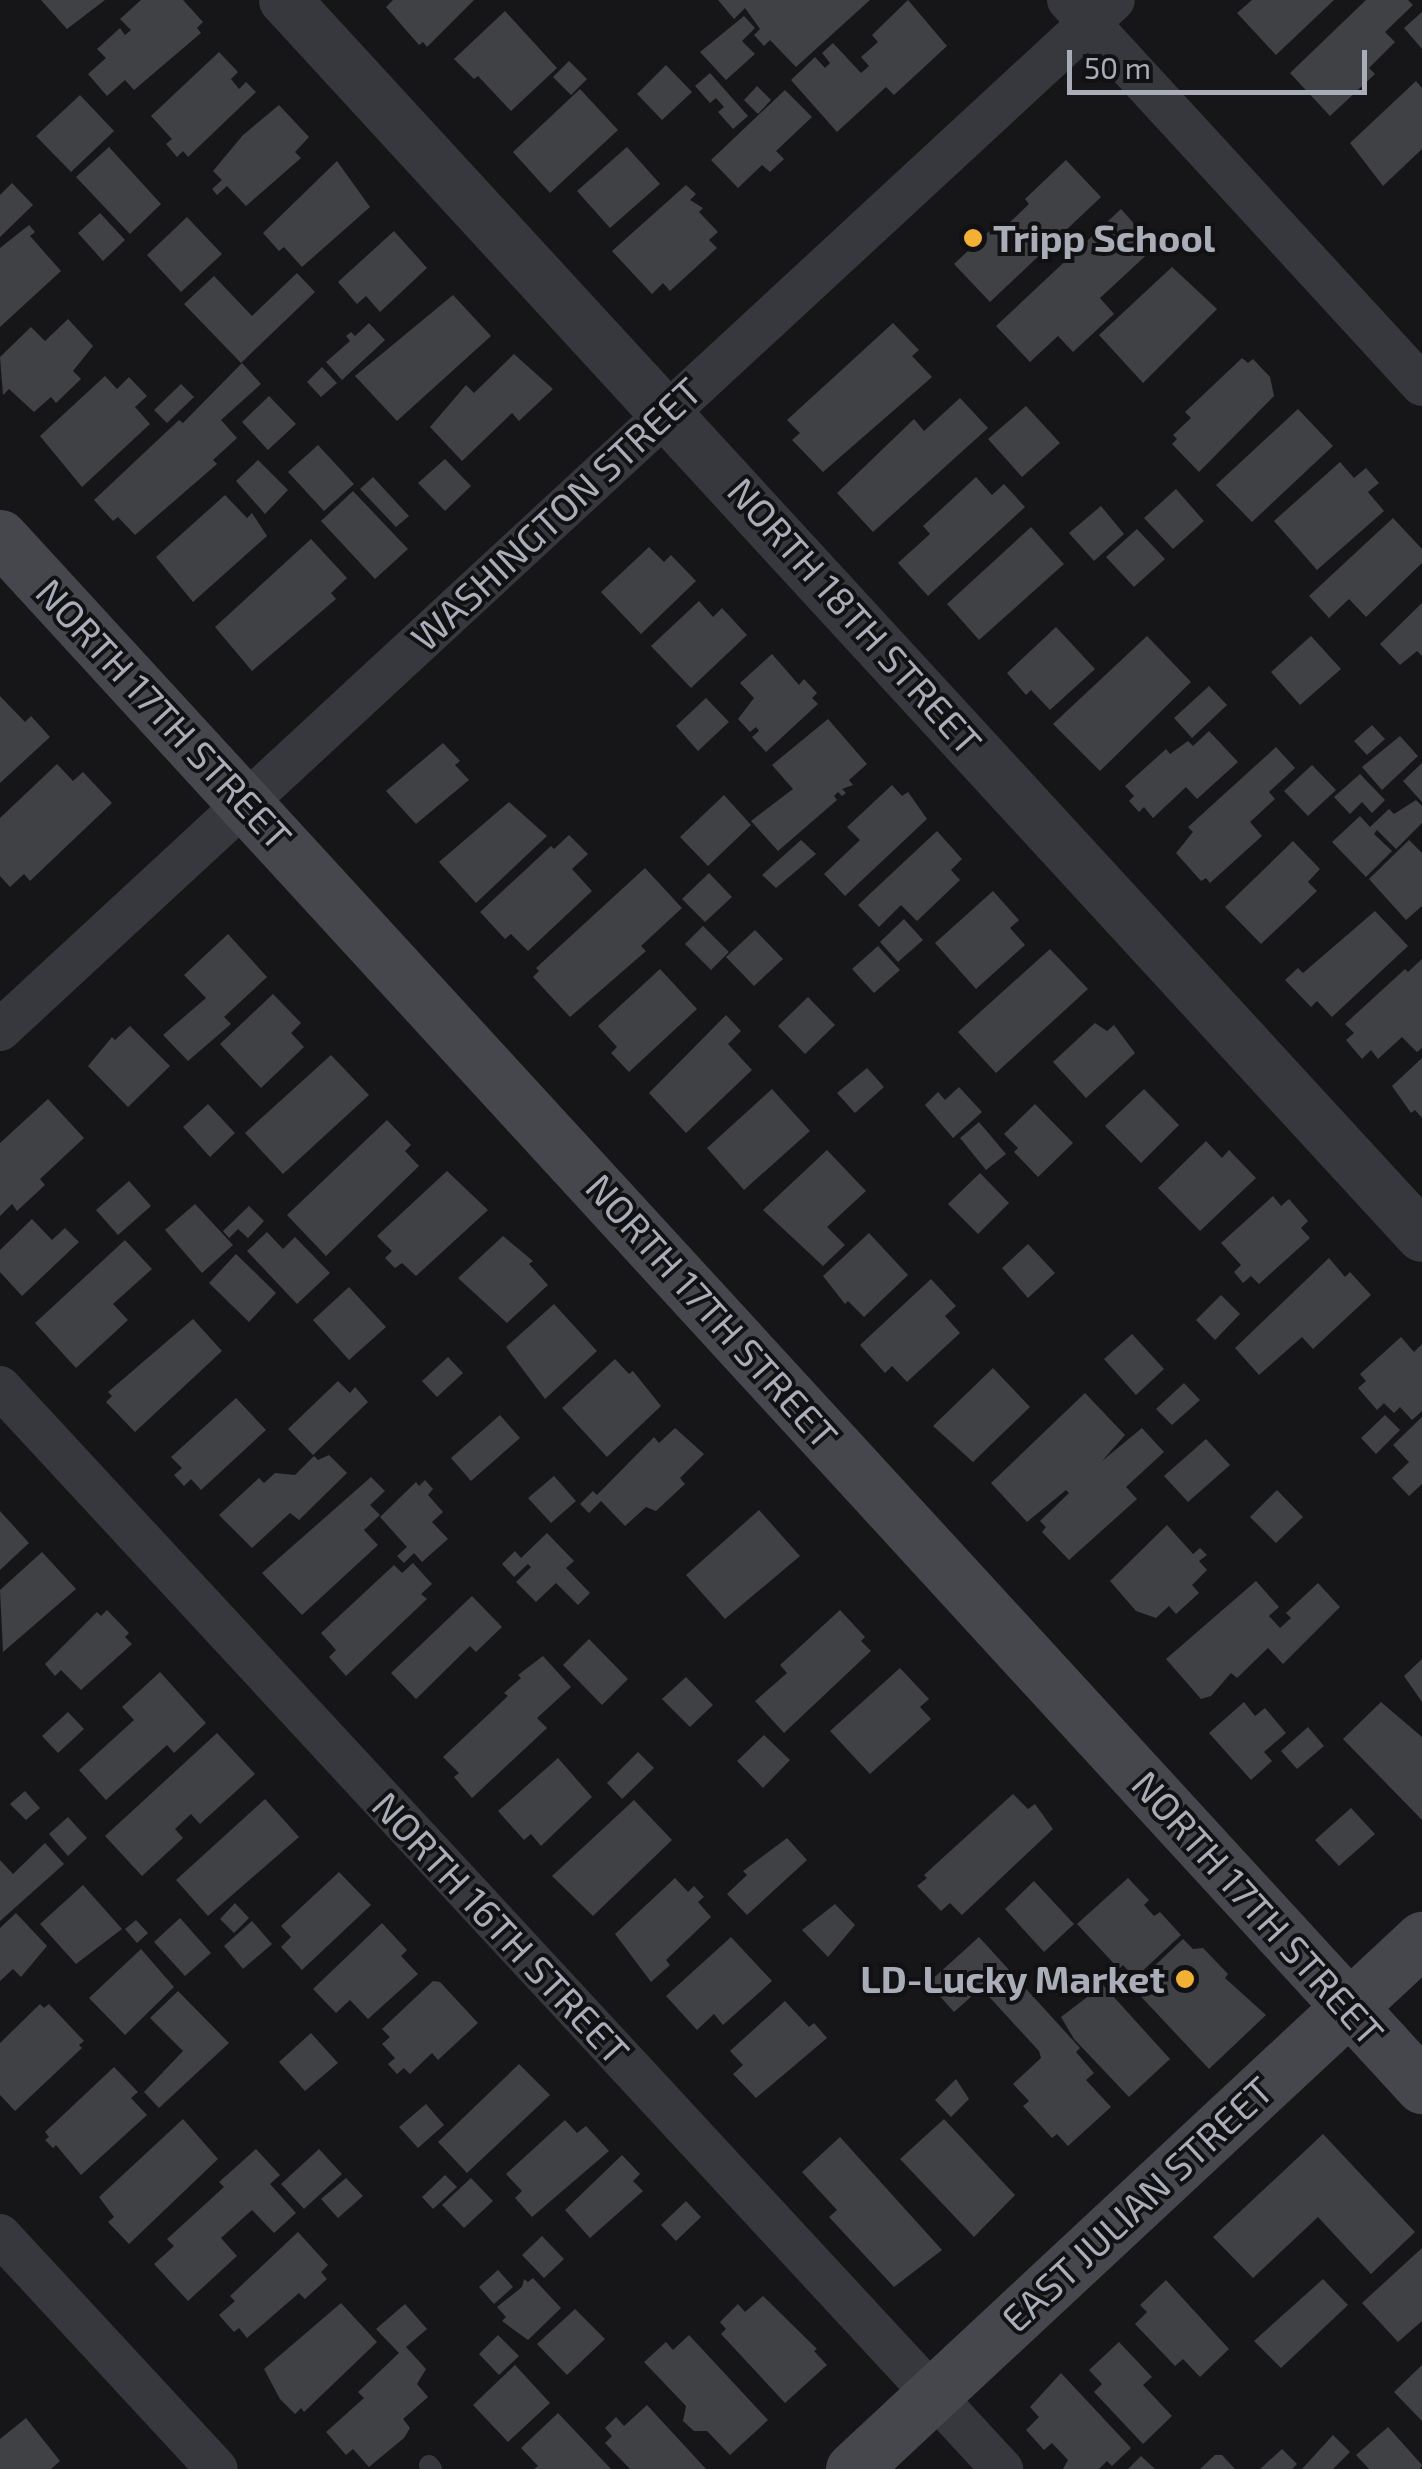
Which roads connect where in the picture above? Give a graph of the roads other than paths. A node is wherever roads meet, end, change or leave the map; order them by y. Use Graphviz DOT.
graph roads {
  1 [pos="285,0"];
  2 [pos="1091,8"];
  3 [pos="1422,385"];
  4 [pos="667,411"];
  5 [pos="0,537"];
  6 [pos="247,803"];
  7 [pos="0,1030"];
  8 [pos="1422,1236"];
  9 [pos="0,1387"];
  10 [pos="1422,1939"];
  11 [pos="1348,2006"];
  12 [pos="1422,2086"];
  13 [pos="0,2234"];
  14 [pos="933,2394"];
  15 [pos="217,2469"];
  16 [pos="853,2469"];
  17 [pos="1002,2469"];
  1 -- 4 [label="street, NORTH 18TH STREET"];
  2 -- 3 [label="street"];
  2 -- 4 [label="street, WASHINGTON STREET"];
  4 -- 6 [label="street, WASHINGTON STREET"];
  4 -- 8 [label="street, NORTH 18TH STREET"];
  5 -- 6 [label="main road, NORTH 17TH STREET"];
  6 -- 7 [label="street, WASHINGTON STREET"];
  6 -- 11 [label="main road, NORTH 17TH STREET"];
  9 -- 14 [label="street, NORTH 16TH STREET"];
  10 -- 11 [label="main road, EAST JULIAN STREET"];
  11 -- 12 [label="main road, NORTH 17TH STREET"];
  11 -- 14 [label="main road, EAST JULIAN STREET"];
  13 -- 15 [label="street"];
  14 -- 16 [label="main road, EAST JULIAN STREET"];
  14 -- 17 [label="street, NORTH 16TH STREET"];
}
